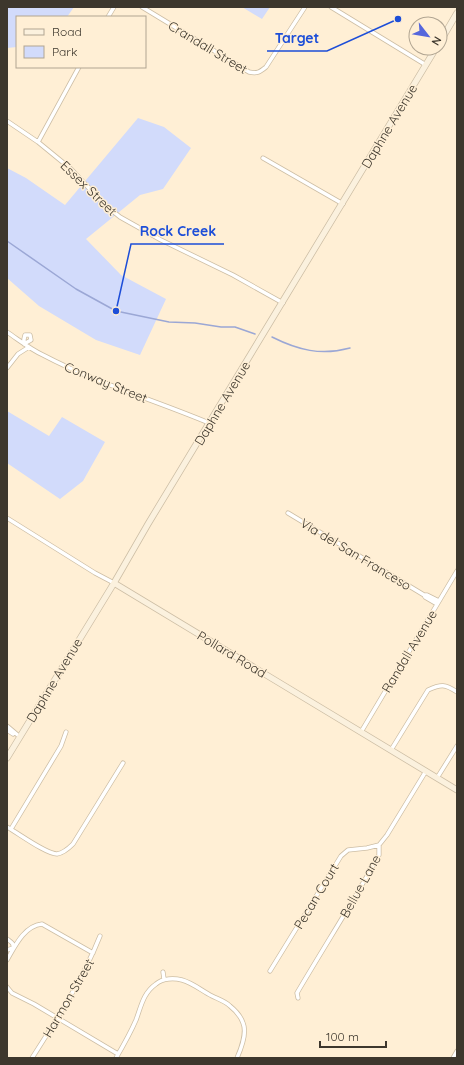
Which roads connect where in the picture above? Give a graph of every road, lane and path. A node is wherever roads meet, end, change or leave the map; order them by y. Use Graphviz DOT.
graph roads {
  1 [pos="114,7"];
  2 [pos="142,7"];
  3 [pos="305,7"];
  4 [pos="331,7"];
  5 [pos="457,14"];
  6 [pos="109,16"];
  7 [pos="448,29"];
  8 [pos="431,56"];
  9 [pos="426,65"];
  10 [pos="78,68"];
  11 [pos="7,121"];
  12 [pos="38,142"];
  13 [pos="263,158"];
  14 [pos="342,204"];
  15 [pos="283,303"];
  16 [pos="7,332"];
  17 [pos="29,347"];
  18 [pos="7,368"];
  19 [pos="209,423"];
  20 [pos="288,513"];
  21 [pos="7,518"];
  22 [pos="457,571"];
  23 [pos="114,583"];
  24 [pos="438,603"];
  25 [pos="457,692"];
  26 [pos="7,726"];
  27 [pos="7,730"];
  28 [pos="66,732"];
  29 [pos="361,732"];
  30 [pos="20,737"];
  31 [pos="457,746"];
  32 [pos="391,750"];
  33 [pos="7,758"];
  34 [pos="123,763"];
  35 [pos="426,771"];
  36 [pos="437,778"];
  37 [pos="457,790"];
  38 [pos="7,827"];
  39 [pos="11,830"];
  40 [pos="379,845"];
  41 [pos="100,936"];
  42 [pos="7,939"];
  43 [pos="13,948"];
  44 [pos="7,950"];
  45 [pos="93,953"];
  46 [pos="7,960"];
  47 [pos="163,972"];
  48 [pos="270,972"];
  49 [pos="164,980"];
  50 [pos="7,987"];
  51 [pos="298,998"];
  52 [pos="57,1018"];
  53 [pos="457,1052"];
  54 [pos="118,1054"];
  55 [pos="32,1058"];
  56 [pos="116,1058"];
  57 [pos="237,1058"];
  58 [pos="453,1058"];
  1 -- 6 [label="street"];
  2 -- 3 [label="street, Crandall Street"];
  4 -- 9 [label="street"];
  5 -- 7 [label="street"];
  8 -- 9 [label="street, Daphne Avenue"];
  9 -- 14 [label="street, Daphne Avenue"];
  10 -- 12 [label="street"];
  11 -- 12 [label="street, Essex Street"];
  12 -- 15 [label="street, Essex Street"];
  13 -- 14 [label="street"];
  14 -- 15 [label="street, Daphne Avenue"];
  15 -- 19 [label="street, Daphne Avenue"];
  16 -- 17 [label="street, Conway Street"];
  17 -- 18 [label="street"];
  17 -- 19 [label="street, Conway Street"];
  19 -- 23 [label="street, Daphne Avenue"];
  20 -- 24 [label="street, Via del San Franceso"];
  21 -- 23 [label="street, Pollard Road"];
  22 -- 24 [label="street, Randall Avenue"];
  23 -- 29 [label="street, Pollard Road"];
  23 -- 30 [label="street, Daphne Avenue"];
  24 -- 29 [label="street, Randall Avenue"];
  25 -- 32 [label="street"];
  26 -- 30 [label="street"];
  27 -- 30 [label="street"];
  28 -- 39 [label="street"];
  29 -- 32 [label="street, Pollard Road"];
  30 -- 33 [label="street, Daphne Avenue"];
  31 -- 36 [label="street"];
  32 -- 35 [label="street, Pollard Road"];
  34 -- 39 [label="street"];
  35 -- 36 [label="street, Pollard Road"];
  35 -- 40 [label="street, Bellue Lane"];
  36 -- 37 [label="street, Pollard Road"];
  38 -- 39 [label="street"];
  40 -- 48 [label="street, Pecan Court"];
  40 -- 51 [label="street, Bellue Lane"];
  41 -- 45 [label="street, Harmon Street"];
  42 -- 43 [label="street"];
  43 -- 44 [label="street"];
  43 -- 45 [label="street"];
  43 -- 46 [label="street"];
  45 -- 52 [label="street, Harmon Street"];
  47 -- 49 [label="street"];
  49 -- 54 [label="street"];
  49 -- 57 [label="street"];
  50 -- 52 [label="street"];
  52 -- 54 [label="street"];
  52 -- 55 [label="street, Harmon Street"];
  53 -- 58 [label="street"];
  54 -- 56 [label="street"];
}
